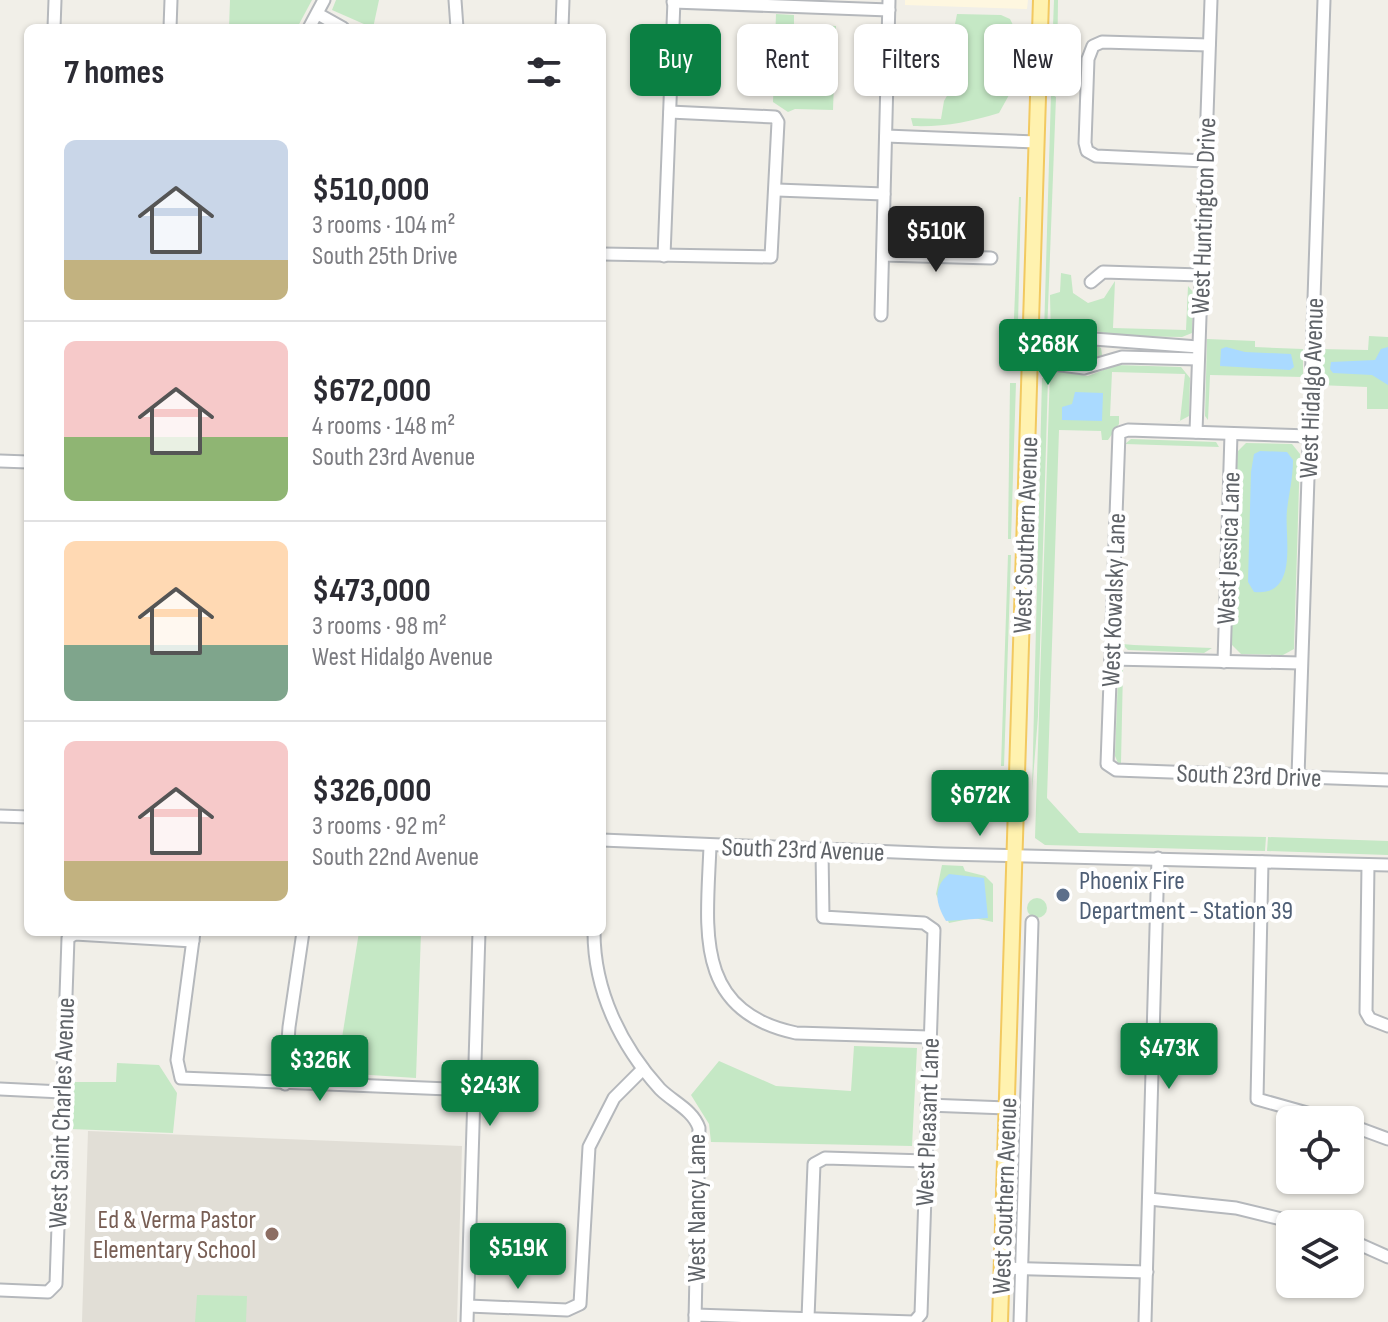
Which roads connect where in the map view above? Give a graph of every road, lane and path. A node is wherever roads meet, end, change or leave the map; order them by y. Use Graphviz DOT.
graph roads {
  1 [pos="55,0"];
  2 [pos="171,0"];
  3 [pos="324,0"];
  4 [pos="455,0"];
  5 [pos="563,0"];
  6 [pos="1041,0"];
  7 [pos="1211,0"];
  8 [pos="1324,0"];
  9 [pos="674,1"];
  10 [pos="782,3"];
  11 [pos="889,5"];
  12 [pos="318,14"];
  13 [pos="54,24"];
  14 [pos="170,24"];
  15 [pos="312,24"];
  16 [pos="336,24"];
  17 [pos="457,24"];
  18 [pos="562,24"];
  19 [pos="1209,45"];
  20 [pos="670,112"];
  21 [pos="886,136"];
  22 [pos="1037,142"];
  23 [pos="1205,161"];
  24 [pos="777,190"];
  25 [pos="884,194"];
  26 [pos="606,254"];
  27 [pos="883,255"];
  28 [pos="664,256"];
  29 [pos="991,258"];
  30 [pos="1201,275"];
  31 [pos="1091,282"];
  32 [pos="881,315"];
  33 [pos="1198,353"];
  34 [pos="1030,356"];
  35 [pos="1196,432"];
  36 [pos="1231,434"];
  37 [pos="1310,436"];
  38 [pos="0,461"];
  39 [pos="24,462"];
  40 [pos="1111,659"];
  41 [pos="1224,662"];
  42 [pos="1301,663"];
  43 [pos="1110,769"];
  44 [pos="1298,776"];
  45 [pos="1388,780"];
  46 [pos="0,816"];
  47 [pos="24,817"];
  48 [pos="606,840"];
  49 [pos="710,846"];
  50 [pos="822,850"];
  51 [pos="1015,855"];
  52 [pos="1158,858"];
  53 [pos="1262,862"];
  54 [pos="1368,865"];
  55 [pos="1388,865"];
  56 [pos="1032,922"];
  57 [pos="70,936"];
  58 [pos="166,936"];
  59 [pos="302,936"];
  60 [pos="479,936"];
  61 [pos="594,936"];
  62 [pos="194,937"];
  63 [pos="1010,1022"];
  64 [pos="1029,1022"];
  65 [pos="1388,1026"];
  66 [pos="929,1037"];
  67 [pos="643,1069"];
  68 [pos="285,1084"];
  69 [pos="0,1089"];
  70 [pos="473,1090"];
  71 [pos="62,1092"];
  72 [pos="927,1105"];
  73 [pos="1282,1106"];
  74 [pos="1007,1108"];
  75 [pos="1364,1130"];
  76 [pos="1388,1139"];
  77 [pos="926,1161"];
  78 [pos="1149,1199"];
  79 [pos="1276,1218"];
  80 [pos="1364,1246"];
  81 [pos="1388,1257"];
  82 [pos="1001,1268"];
  83 [pos="1022,1269"];
  84 [pos="1147,1272"];
  85 [pos="0,1290"];
  86 [pos="468,1306"];
  87 [pos="808,1318"];
  88 [pos="695,1319"];
  89 [pos="467,1322"];
  90 [pos="1000,1322"];
  91 [pos="1020,1322"];
  92 [pos="1145,1322"];
  1 -- 13 [label="street"];
  2 -- 14 [label="street"];
  3 -- 12 [label="street"];
  4 -- 17 [label="street"];
  5 -- 18 [label="street"];
  6 -- 22 [label="main road, West Southern Avenue"];
  7 -- 19 [label="street, West Huntington Drive"];
  8 -- 37 [label="street, West Hidalgo Avenue"];
  9 -- 10 [label="street"];
  9 -- 20 [label="street"];
  10 -- 11 [label="street"];
  11 -- 21 [label="street"];
  12 -- 15 [label="street"];
  12 -- 16 [label="street"];
  19 -- 23 [label="street, West Huntington Drive"];
  19 -- 23 [label="street"];
  20 -- 24 [label="street"];
  20 -- 28 [label="street"];
  21 -- 22 [label="street"];
  21 -- 25 [label="street"];
  22 -- 34 [label="main road, West Southern Avenue"];
  23 -- 30 [label="street, West Huntington Drive"];
  24 -- 25 [label="street"];
  24 -- 28 [label="street"];
  25 -- 27 [label="street"];
  26 -- 28 [label="street"];
  27 -- 29 [label="street"];
  27 -- 32 [label="street"];
  30 -- 31 [label="street"];
  30 -- 33 [label="street, West Huntington Drive"];
  33 -- 34 [label="street"];
  33 -- 34 [label="street"];
  33 -- 35 [label="street, West Huntington Drive"];
  34 -- 51 [label="main road, West Southern Avenue"];
  35 -- 36 [label="street"];
  35 -- 40 [label="street, West Kowalsky Lane"];
  36 -- 37 [label="street"];
  36 -- 41 [label="street, West Jessica Lane"];
  37 -- 42 [label="street, West Hidalgo Avenue"];
  38 -- 39 [label="street"];
  40 -- 41 [label="street"];
  40 -- 43 [label="street, West Kowalsky Lane"];
  41 -- 42 [label="street"];
  42 -- 44 [label="street, West Hidalgo Avenue"];
  43 -- 44 [label="street, South 23rd Drive"];
  44 -- 45 [label="street, South 23rd Drive"];
  46 -- 47 [label="street"];
  48 -- 49 [label="street, South 23rd Avenue"];
  49 -- 50 [label="street, South 23rd Avenue"];
  49 -- 66 [label="street"];
  50 -- 51 [label="street, South 23rd Avenue"];
  50 -- 66 [label="street, West Pleasant Lane"];
  51 -- 52 [label="street, South 23rd Avenue"];
  51 -- 63 [label="main road, West Southern Avenue"];
  52 -- 53 [label="street, South 23rd Avenue"];
  52 -- 78 [label="street"];
  53 -- 54 [label="street, South 23rd Avenue"];
  53 -- 73 [label="street"];
  54 -- 55 [label="street, South 23rd Avenue"];
  54 -- 65 [label="street"];
  56 -- 64 [label="street, West Southern Avenue"];
  57 -- 71 [label="street, West Saint Charles Avenue"];
  58 -- 62 [label="street, West Saint Charles Avenue"];
  59 -- 68 [label="street"];
  60 -- 70 [label="street"];
  61 -- 67 [label="street, West Nancy Lane"];
  62 -- 68 [label="street"];
  63 -- 64 [label="street"];
  63 -- 74 [label="main road, West Southern Avenue"];
  64 -- 83 [label="street, West Southern Avenue"];
  66 -- 72 [label="street, West Pleasant Lane"];
  67 -- 86 [label="street"];
  67 -- 88 [label="street, West Nancy Lane"];
  68 -- 70 [label="street"];
  69 -- 71 [label="street"];
  70 -- 86 [label="street"];
  71 -- 85 [label="street, West Saint Charles Avenue"];
  72 -- 74 [label="street"];
  72 -- 77 [label="street, West Pleasant Lane"];
  74 -- 82 [label="main road, West Southern Avenue"];
  75 -- 76 [label="street"];
  77 -- 87 [label="street"];
  77 -- 87 [label="street, West Pleasant Lane"];
  78 -- 79 [label="street"];
  78 -- 84 [label="street"];
  80 -- 81 [label="street"];
  82 -- 83 [label="street"];
  82 -- 90 [label="main road, West Southern Avenue"];
  83 -- 84 [label="street"];
  83 -- 91 [label="street, West Southern Avenue"];
  84 -- 92 [label="street"];
  86 -- 89 [label="street"];
  87 -- 88 [label="street"];
}
